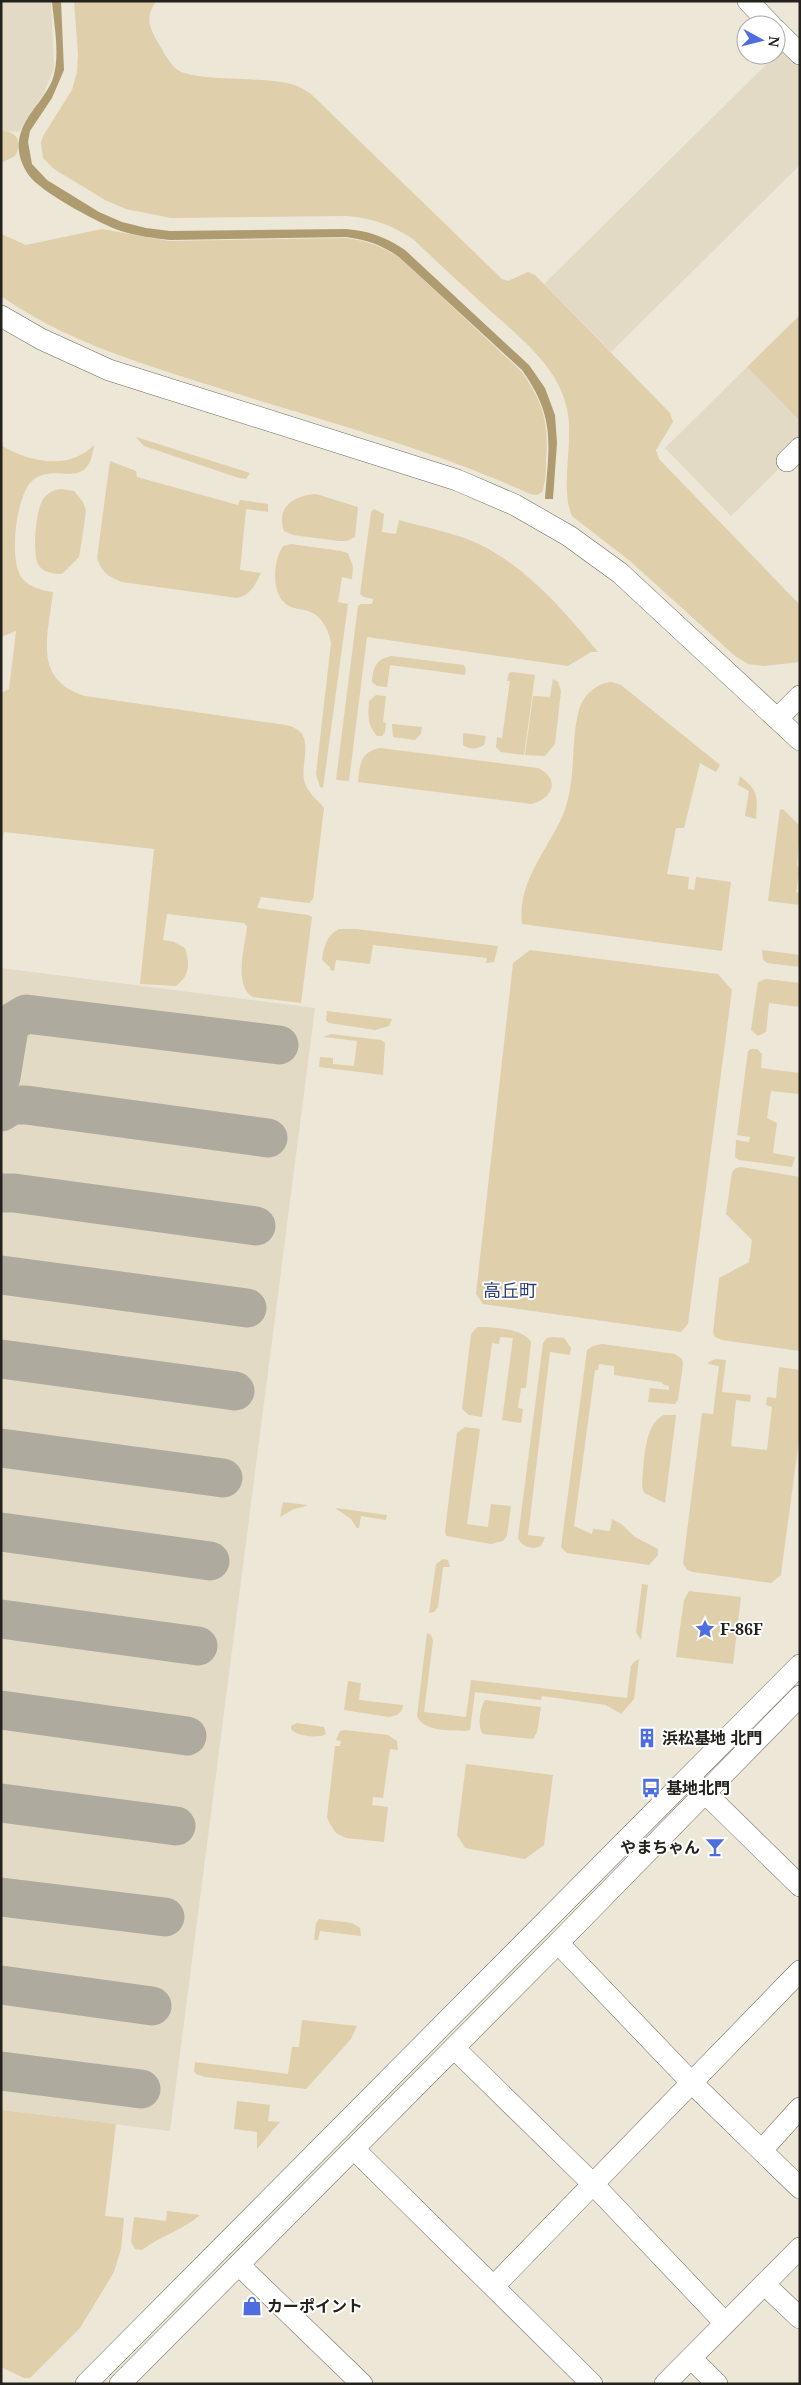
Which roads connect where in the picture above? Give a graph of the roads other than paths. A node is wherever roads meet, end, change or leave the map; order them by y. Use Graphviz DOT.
graph roads {
  1 [pos="748,1"];
  2 [pos="761,15"];
  3 [pos="786,40"];
  4 [pos="800,54"];
  5 [pos="1,316"];
  6 [pos="800,696"];
  7 [pos="778,718"];
  8 [pos="800,740"];
  9 [pos="800,1664"];
  10 [pos="800,1696"];
  11 [pos="689,1778"];
  12 [pos="706,1794"];
  13 [pos="800,1886"];
  14 [pos="558,1944"];
  15 [pos="800,1971"];
  16 [pos="454,2048"];
  17 [pos="691,2082"];
  18 [pos="800,2108"];
  19 [pos="354,2149"];
  20 [pos="762,2150"];
  21 [pos="593,2184"];
  22 [pos="800,2188"];
  23 [pos="800,2248"];
  24 [pos="239,2265"];
  25 [pos="764,2284"];
  26 [pos="494,2286"];
  27 [pos="800,2318"];
  28 [pos="725,2323"];
  29 [pos="691,2358"];
  30 [pos="109,2361"];
  31 [pos="127,2381"];
  32 [pos="86,2384"];
  33 [pos="362,2384"];
  34 [pos="592,2384"];
  35 [pos="666,2384"];
  36 [pos="717,2384"];
  1 -- 2 [label="street"];
  3 -- 4 [label="street"];
  5 -- 7 [label="street"];
  6 -- 7 [label="street"];
  7 -- 8 [label="street"];
  9 -- 11 [label="street"];
  10 -- 12 [label="street"];
  11 -- 12 [label="street"];
  11 -- 30 [label="street"];
  12 -- 13 [label="street"];
  12 -- 14 [label="street"];
  14 -- 16 [label="street"];
  14 -- 17 [label="street"];
  15 -- 17 [label="street"];
  16 -- 19 [label="street"];
  16 -- 21 [label="street"];
  17 -- 20 [label="street"];
  17 -- 21 [label="street"];
  18 -- 20 [label="street"];
  19 -- 24 [label="street"];
  19 -- 26 [label="street"];
  20 -- 22 [label="street"];
  21 -- 26 [label="street"];
  21 -- 28 [label="street"];
  23 -- 25 [label="street"];
  24 -- 31 [label="street"];
  24 -- 33 [label="street"];
  25 -- 27 [label="street"];
  25 -- 28 [label="street"];
  26 -- 34 [label="street"];
  28 -- 29 [label="street"];
  29 -- 35 [label="street"];
  29 -- 36 [label="street"];
  30 -- 31 [label="street"];
  30 -- 32 [label="street"];
}
